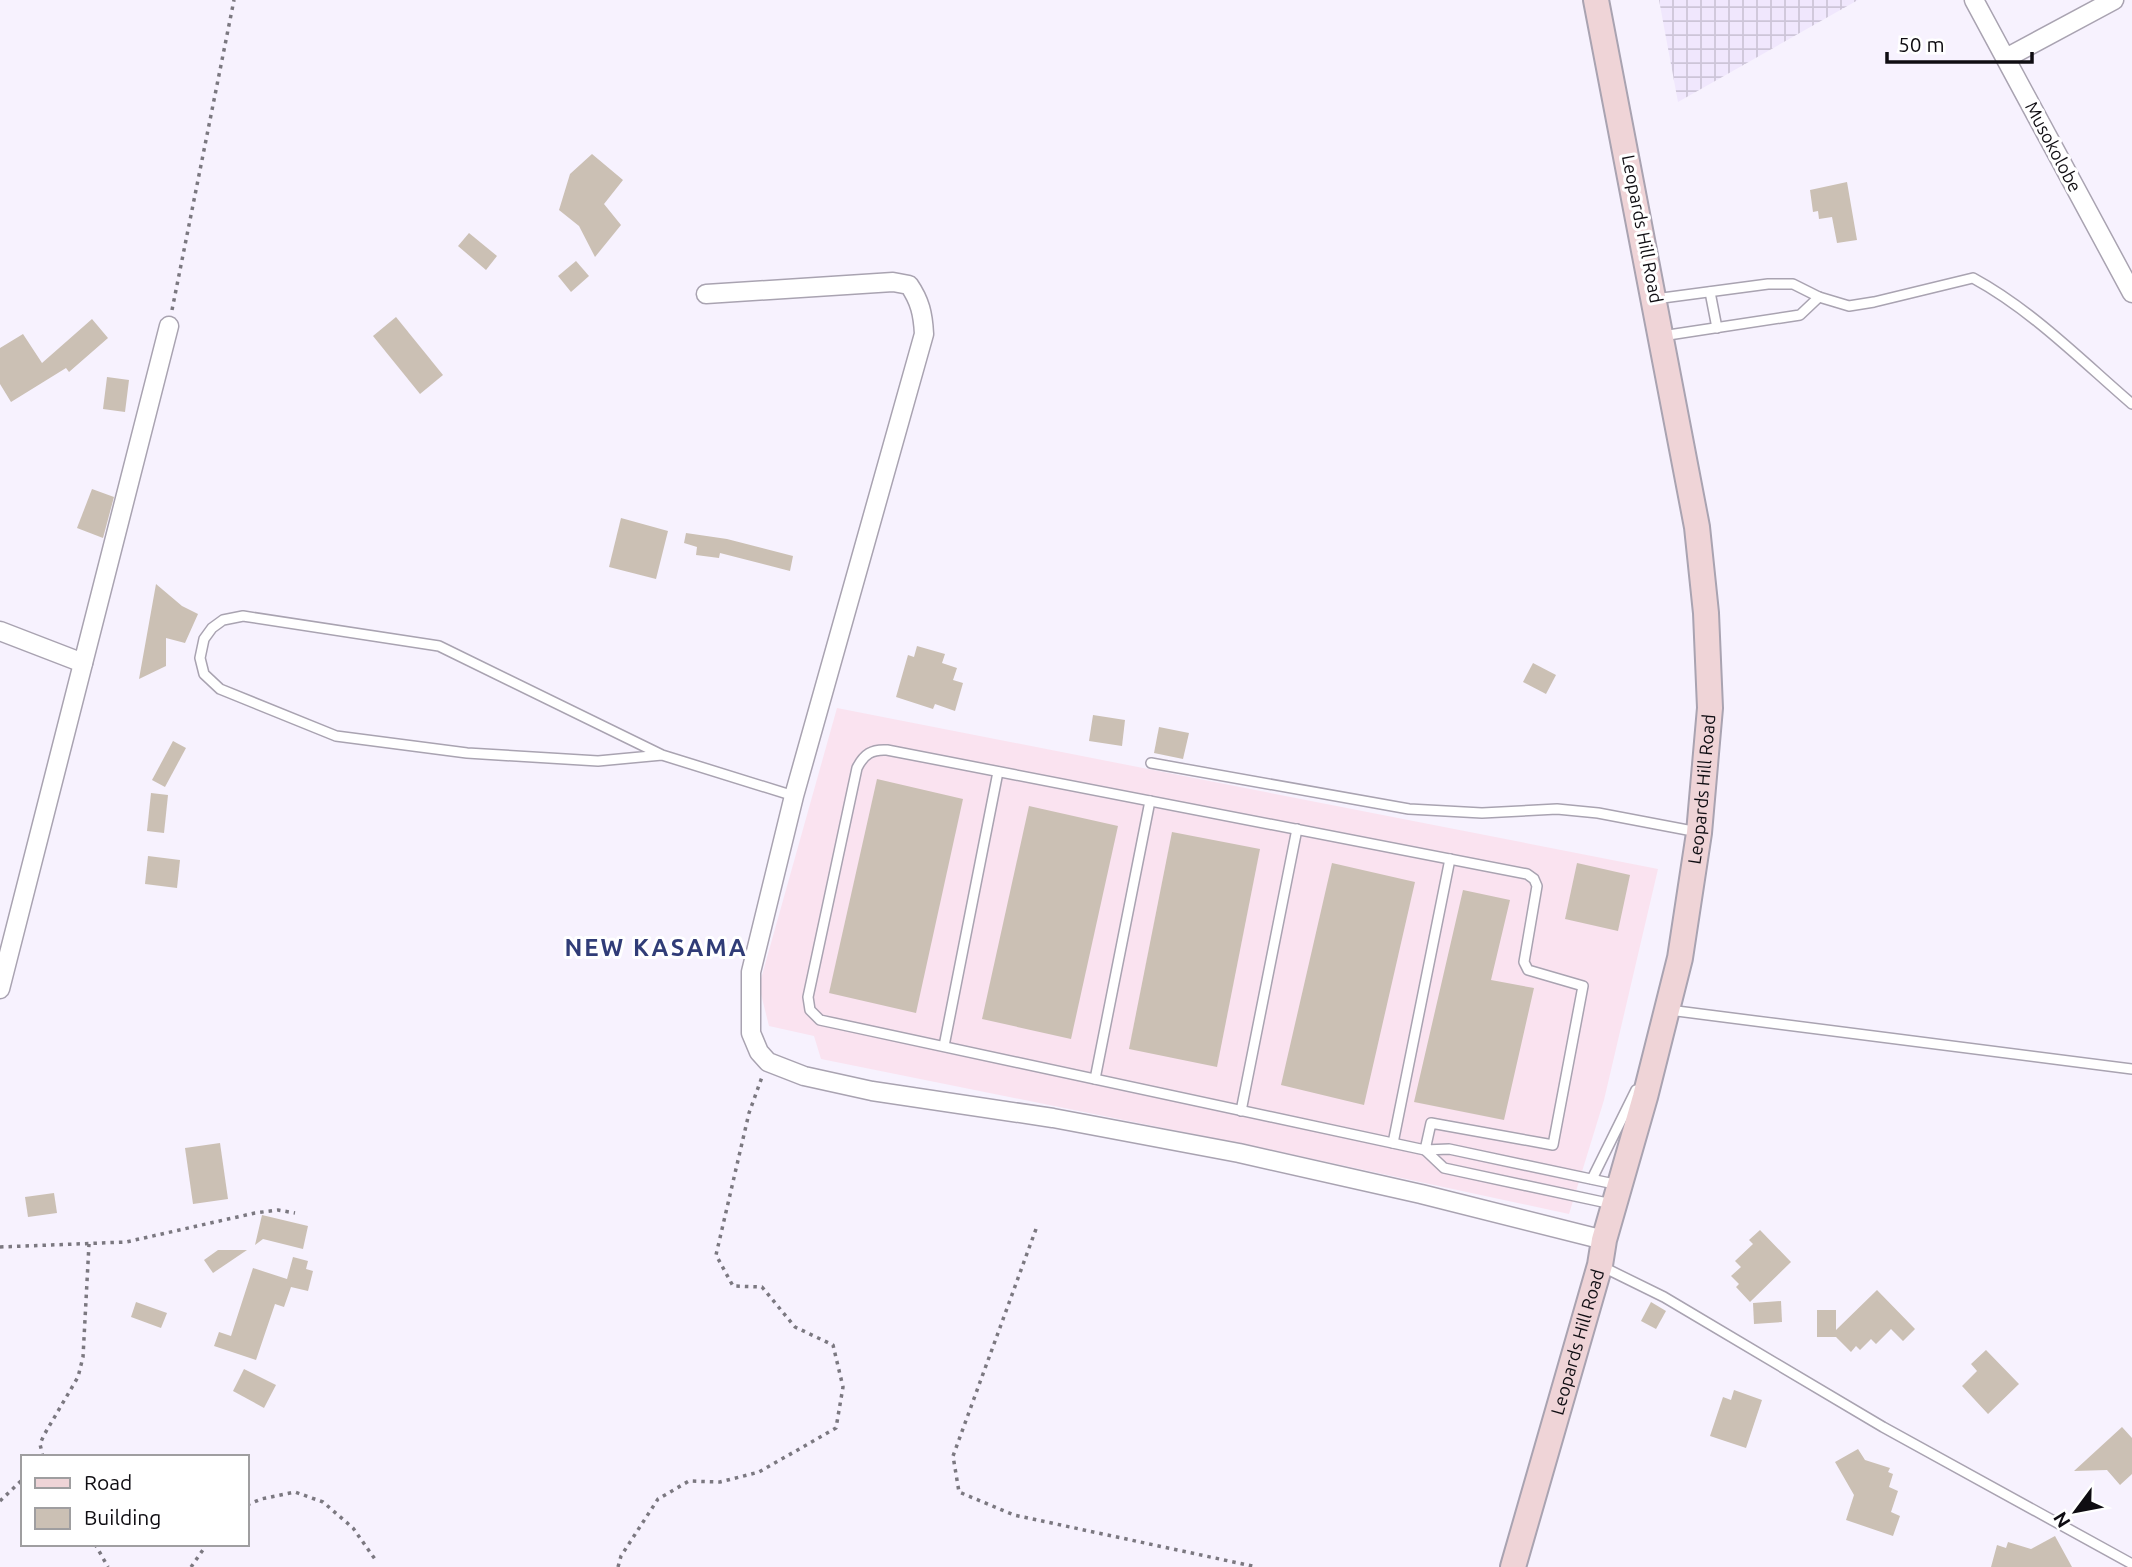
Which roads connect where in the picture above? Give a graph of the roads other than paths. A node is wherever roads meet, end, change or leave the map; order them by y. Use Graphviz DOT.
graph roads {
  1 [pos="1596,0"];
  2 [pos="1974,0"];
  3 [pos="2114,0"];
  4 [pos="2006,58"];
  5 [pos="1710,292"];
  6 [pos="2132,293"];
  7 [pos="706,294"];
  8 [pos="1819,297"];
  9 [pos="1655,299"];
  10 [pos="169,326"];
  11 [pos="1717,328"];
  12 [pos="1662,336"];
  13 [pos="2132,404"];
  14 [pos="0,631"];
  15 [pos="83,663"];
  16 [pos="662,755"];
  17 [pos="1151,763"];
  18 [pos="998,772"];
  19 [pos="794,796"];
  20 [pos="1150,801"];
  21 [pos="1297,829"];
  22 [pos="1699,833"];
  23 [pos="1450,859"];
  24 [pos="0,989"];
  25 [pos="1667,1010"];
  26 [pos="944,1046"];
  27 [pos="1658,1046"];
  28 [pos="2132,1069"];
  29 [pos="1095,1079"];
  30 [pos="1241,1111"];
  31 [pos="1393,1143"];
  32 [pos="1425,1150"];
  33 [pos="1592,1179"];
  34 [pos="1617,1195"];
  35 [pos="1604,1240"];
  36 [pos="1600,1265"];
  37 [pos="2132,1564"];
  38 [pos="1513,1567"];
  1 -- 9 [label="main road, Leopards Hill Road"];
  2 -- 4 [label="street, Musokolobe"];
  3 -- 4 [label="street"];
  4 -- 6 [label="street, Musokolobe"];
  5 -- 8 [label="lane"];
  5 -- 9 [label="lane"];
  5 -- 11 [label="lane"];
  7 -- 19 [label="street"];
  8 -- 11 [label="lane"];
  8 -- 13 [label="lane"];
  9 -- 12 [label="main road, Leopards Hill Road"];
  10 -- 15 [label="street"];
  11 -- 12 [label="lane"];
  12 -- 22 [label="main road, Leopards Hill Road"];
  14 -- 15 [label="street"];
  15 -- 24 [label="street"];
  16 -- 16 [label="lane"];
  16 -- 19 [label="lane"];
  17 -- 22 [label="lane"];
  18 -- 20 [label="lane"];
  18 -- 26 [label="lane"];
  18 -- 26 [label="lane"];
  19 -- 35 [label="street"];
  20 -- 21 [label="lane"];
  20 -- 29 [label="lane"];
  21 -- 23 [label="lane"];
  21 -- 30 [label="lane"];
  22 -- 25 [label="main road, Leopards Hill Road"];
  23 -- 31 [label="lane"];
  23 -- 32 [label="lane"];
  25 -- 27 [label="main road, Leopards Hill Road"];
  25 -- 28 [label="lane"];
  26 -- 29 [label="lane"];
  27 -- 33 [label="lane"];
  27 -- 34 [label="main road, Leopards Hill Road"];
  29 -- 30 [label="lane"];
  30 -- 31 [label="lane"];
  31 -- 32 [label="lane"];
  32 -- 33 [label="lane"];
  32 -- 34 [label="lane"];
  33 -- 34 [label="lane"];
  34 -- 35 [label="main road, Leopards Hill Road"];
  35 -- 36 [label="main road, Leopards Hill Road"];
  36 -- 37 [label="lane"];
  36 -- 38 [label="main road, Leopards Hill Road"];
}
